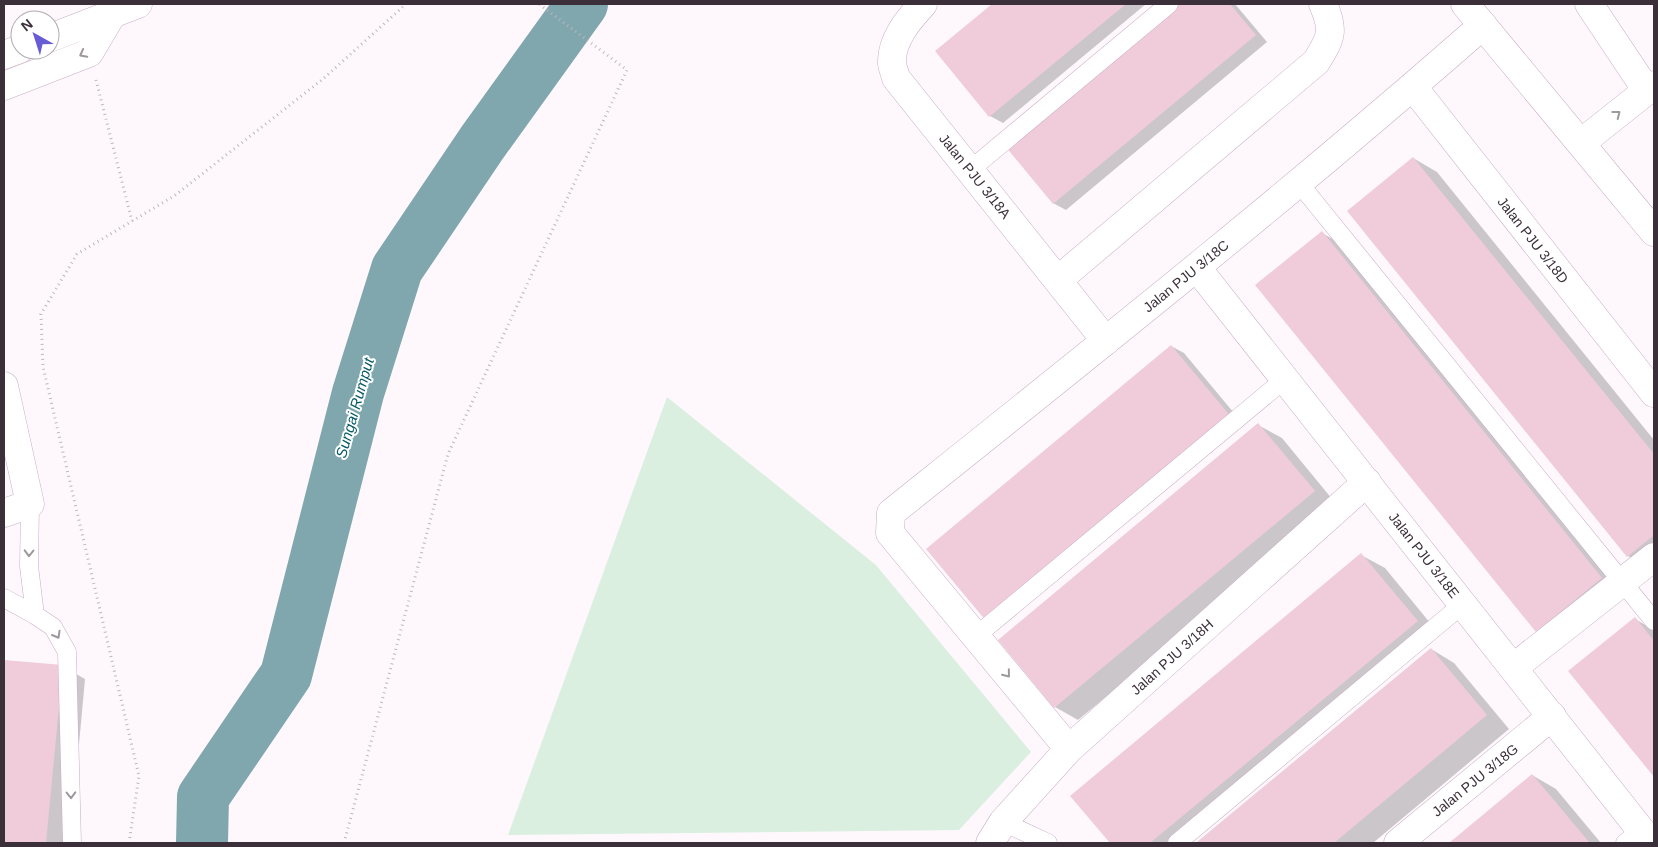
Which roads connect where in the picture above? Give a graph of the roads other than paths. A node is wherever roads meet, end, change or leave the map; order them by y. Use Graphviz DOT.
graph roads {
  1 [pos="138,4"];
  2 [pos="923,4"];
  3 [pos="1169,4"];
  4 [pos="1323,4"];
  5 [pos="1465,4"];
  6 [pos="1589,4"];
  7 [pos="111,16"];
  8 [pos="1483,25"];
  9 [pos="60,34"];
  10 [pos="4,86"];
  11 [pos="1413,87"];
  12 [pos="1650,88"];
  13 [pos="1581,144"];
  14 [pos="970,170"];
  15 [pos="1299,182"];
  16 [pos="1654,232"];
  17 [pos="1197,268"];
  18 [pos="1058,280"];
  19 [pos="1106,340"];
  20 [pos="1285,379"];
  21 [pos="4,386"];
  22 [pos="1654,393"];
  23 [pos="11,449"];
  24 [pos="1367,482"];
  25 [pos="30,504"];
  26 [pos="4,513"];
  27 [pos="1654,557"];
  28 [pos="1622,582"];
  29 [pos="6,604"];
  30 [pos="1463,604"];
  31 [pos="35,615"];
  32 [pos="1654,621"];
  33 [pos="976,636"];
  34 [pos="1513,668"];
  35 [pos="1552,716"];
  36 [pos="1069,749"];
  37 [pos="996,833"];
  38 [pos="1639,839"];
  39 [pos="72,843"];
  40 [pos="1048,843"];
  41 [pos="1177,843"];
  42 [pos="1398,843"];
  1 -- 7 [label="street"];
  2 -- 14 [label="street, Jalan PJU 3/18A"];
  3 -- 14 [label="lane"];
  4 -- 18 [label="street"];
  5 -- 8 [label="street"];
  6 -- 12 [label="street"];
  7 -- 9 [label="street"];
  7 -- 10 [label="street, one-way"];
  8 -- 11 [label="street, Jalan PJU 3/18C"];
  8 -- 13 [label="street"];
  11 -- 15 [label="street, Jalan PJU 3/18C"];
  11 -- 22 [label="street, Jalan PJU 3/18D"];
  13 -- 12 [label="street, one-way"];
  13 -- 16 [label="street"];
  14 -- 18 [label="street, Jalan PJU 3/18A"];
  15 -- 17 [label="street, Jalan PJU 3/18C"];
  15 -- 28 [label="lane"];
  17 -- 19 [label="street, Jalan PJU 3/18C"];
  17 -- 20 [label="street, Jalan PJU 3/18E"];
  18 -- 19 [label="street, Jalan PJU 3/18A"];
  19 -- 33 [label="street, Jalan PJU 3/18C"];
  20 -- 24 [label="street, Jalan PJU 3/18E"];
  20 -- 33 [label="lane"];
  21 -- 23 [label="street"];
  23 -- 25 [label="street"];
  24 -- 30 [label="street, Jalan PJU 3/18E"];
  24 -- 36 [label="street, Jalan PJU 3/18H"];
  25 -- 26 [label="street"];
  25 -- 31 [label="lane, one-way"];
  27 -- 28 [label="street"];
  28 -- 32 [label="lane"];
  28 -- 34 [label="street"];
  29 -- 31 [label="lane"];
  30 -- 34 [label="street, Jalan PJU 3/18E"];
  30 -- 41 [label="lane"];
  31 -- 39 [label="lane, one-way"];
  33 -- 36 [label="street, one-way"];
  34 -- 35 [label="street, Jalan PJU 3/18E"];
  35 -- 38 [label="street, Jalan PJU 3/18E"];
  35 -- 42 [label="street, Jalan PJU 3/18G"];
  36 -- 37 [label="street, Jalan PJU 3/18H"];
  37 -- 40 [label="lane"];
}
